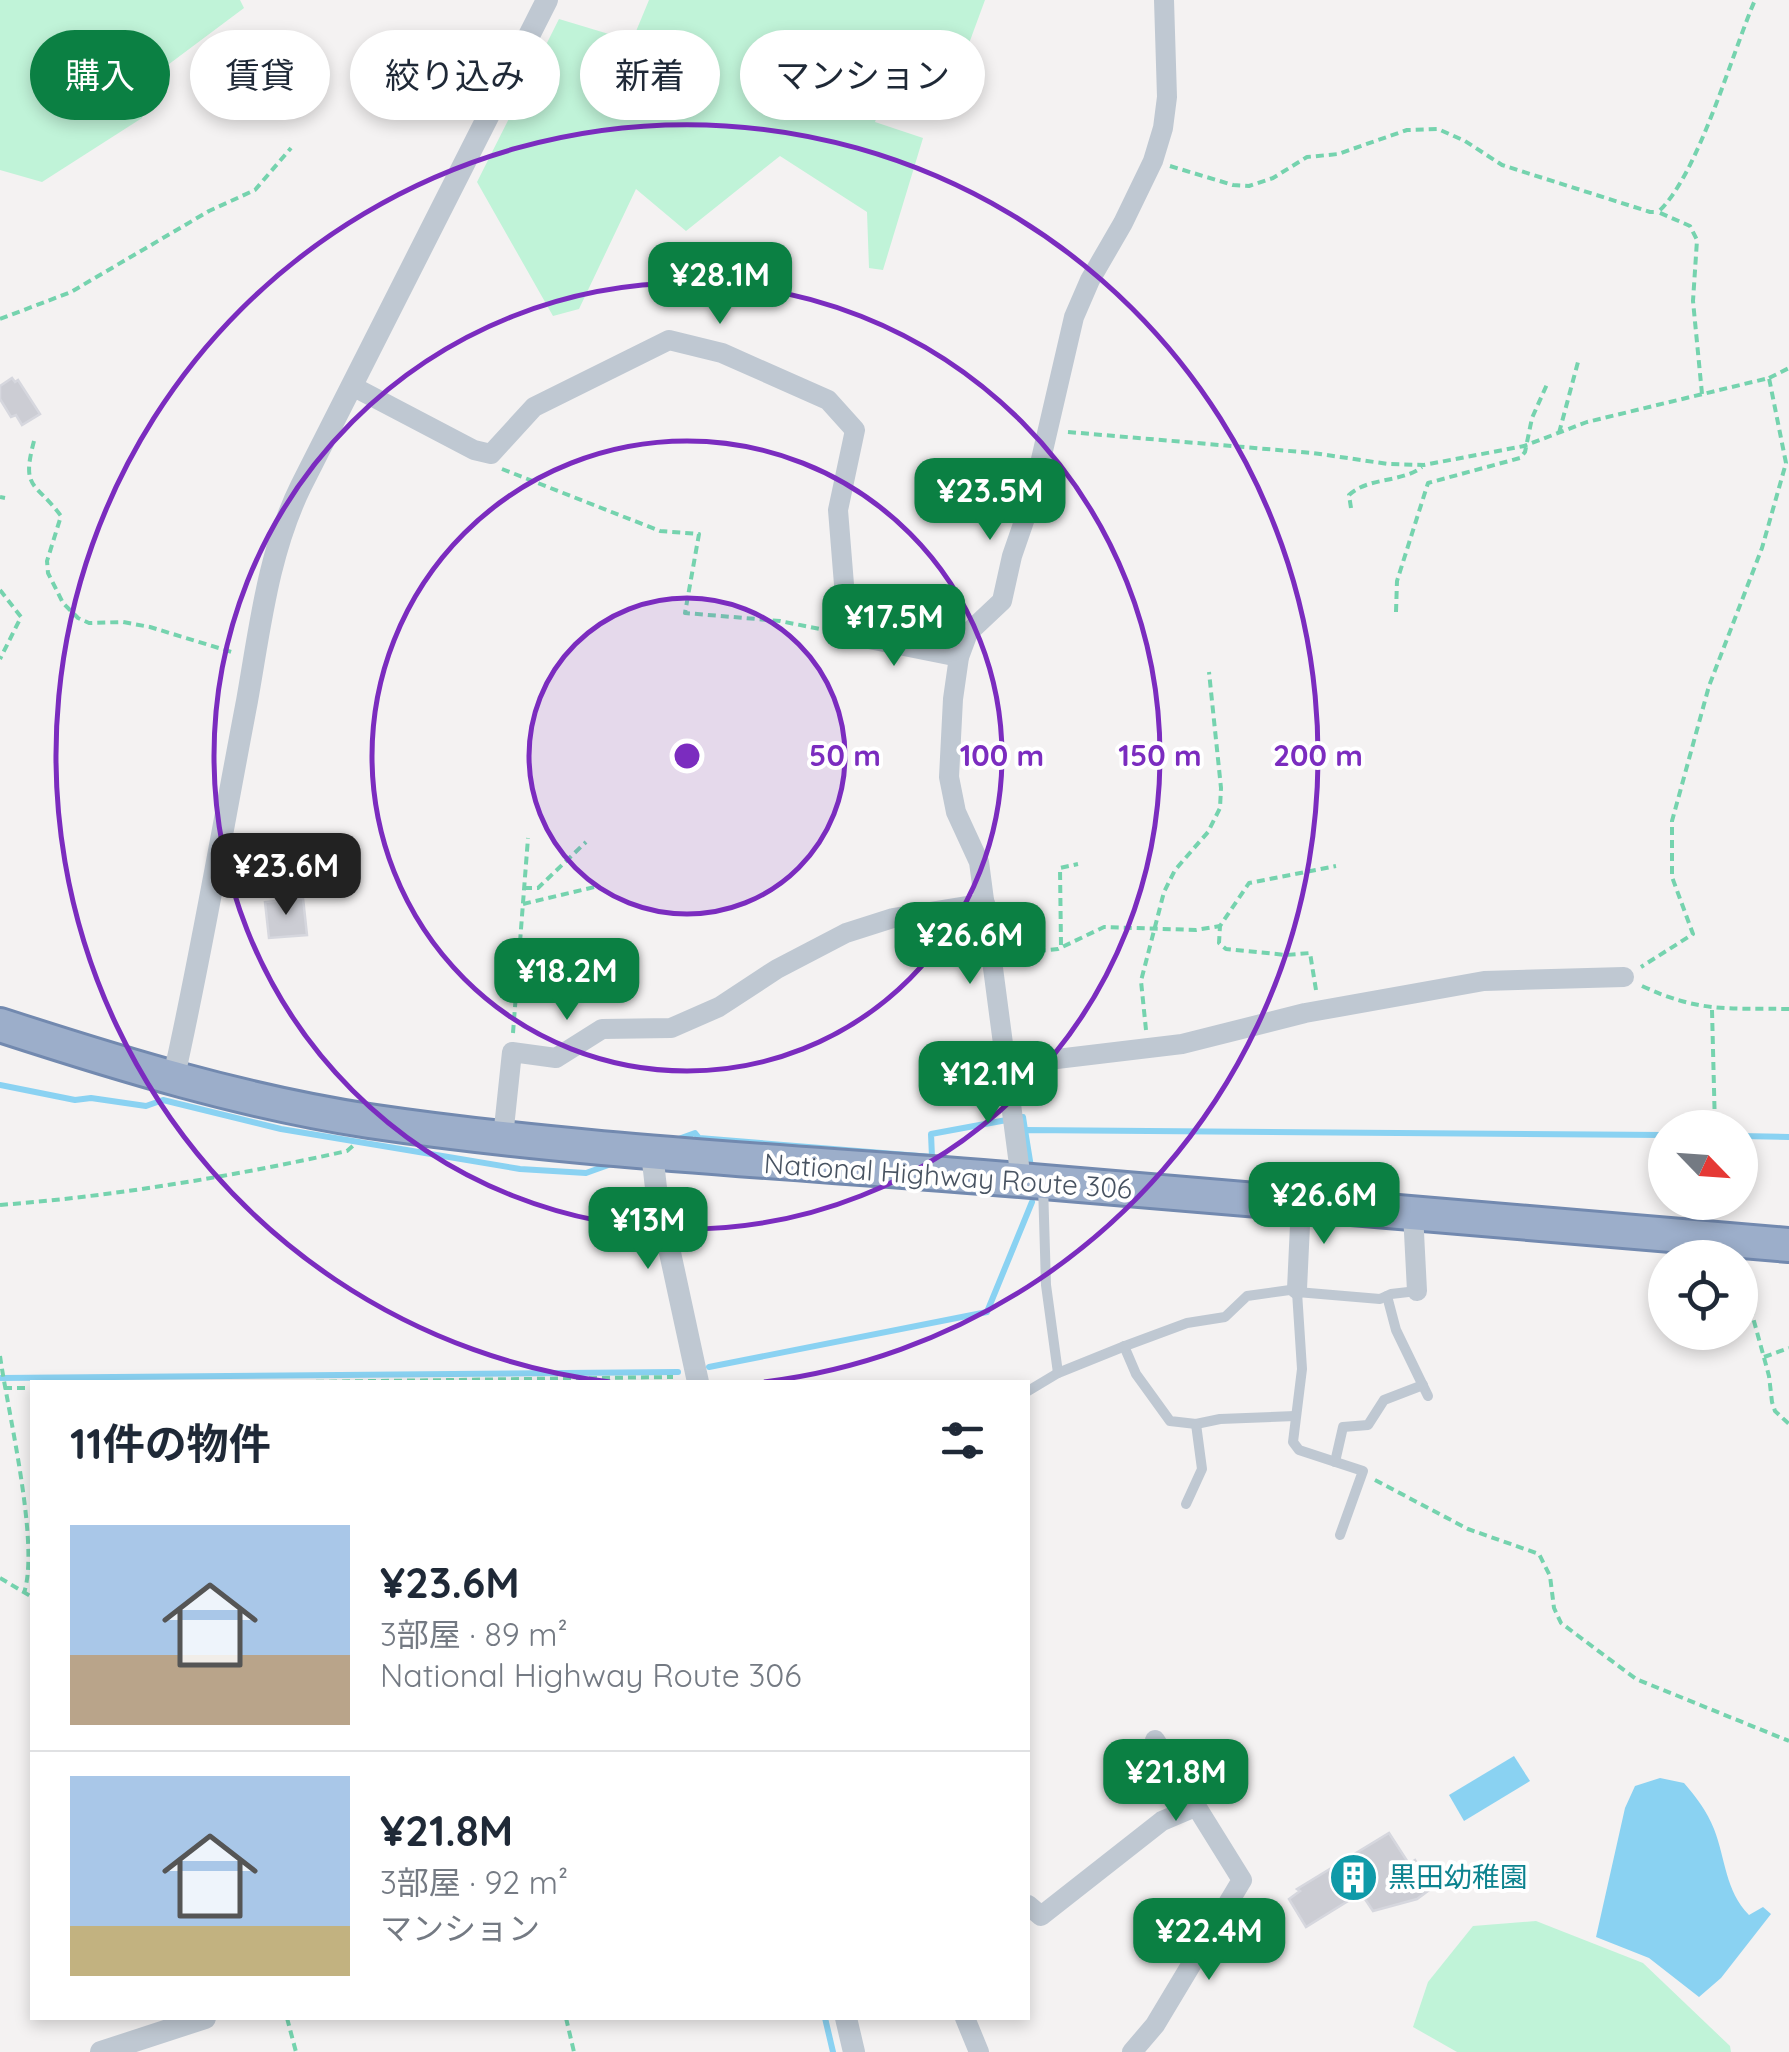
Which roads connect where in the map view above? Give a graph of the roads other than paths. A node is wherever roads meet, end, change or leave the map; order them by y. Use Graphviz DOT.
graph roads {
  1 [pos="547,0"];
  2 [pos="1164,0"];
  3 [pos="352,386"];
  4 [pos="959,656"];
  5 [pos="985,903"];
  6 [pos="1624,977"];
  7 [pos="0,1026"];
  8 [pos="1006,1065"];
  9 [pos="174,1076"];
  10 [pos="502,1137"];
  11 [pos="652,1153"];
  12 [pos="1032,1181"];
  13 [pos="1300,1204"];
  14 [pos="1413,1213"];
  15 [pos="1789,1245"];
  16 [pos="1297,1290"];
  17 [pos="1416,1291"];
  18 [pos="1387,1296"];
  19 [pos="1124,1346"];
  20 [pos="1058,1373"];
  21 [pos="698,1378"];
  22 [pos="1030,1390"];
  23 [pos="1295,1416"];
  24 [pos="1196,1424"];
  25 [pos="1336,1462"];
  26 [pos="1186,1504"];
  27 [pos="1340,1535"];
  28 [pos="1155,1740"];
  29 [pos="1195,1807"];
  30 [pos="1030,1907"];
  31 [pos="199,2020"];
  32 [pos="846,2020"];
  33 [pos="966,2020"];
  34 [pos="102,2052"];
  35 [pos="854,2052"];
  36 [pos="979,2052"];
  37 [pos="1132,2052"];
  1 -- 3 [label="street"];
  2 -- 4 [label="street"];
  3 -- 4 [label="street"];
  3 -- 9 [label="street"];
  4 -- 5 [label="street"];
  5 -- 8 [label="street"];
  5 -- 10 [label="street"];
  6 -- 8 [label="street"];
  7 -- 9 [label="highway, National Highway Route 306"];
  8 -- 12 [label="street"];
  9 -- 10 [label="highway, National Highway Route 306"];
  10 -- 11 [label="highway, National Highway Route 306"];
  11 -- 12 [label="highway, National Highway Route 306"];
  11 -- 21 [label="street"];
  12 -- 13 [label="highway, National Highway Route 306"];
  12 -- 20 [label="lane"];
  13 -- 14 [label="highway, National Highway Route 306"];
  13 -- 16 [label="street"];
  14 -- 15 [label="highway, National Highway Route 306"];
  14 -- 17 [label="street"];
  16 -- 18 [label="lane"];
  16 -- 19 [label="lane"];
  16 -- 23 [label="lane"];
  17 -- 18 [label="lane"];
  18 -- 25 [label="lane"];
  19 -- 20 [label="lane"];
  19 -- 24 [label="lane"];
  20 -- 22 [label="lane"];
  23 -- 24 [label="lane"];
  23 -- 25 [label="lane"];
  24 -- 26 [label="lane"];
  25 -- 27 [label="lane"];
  28 -- 29 [label="street"];
  29 -- 30 [label="street"];
  29 -- 37 [label="street"];
  31 -- 34 [label="street"];
  32 -- 35 [label="street"];
  33 -- 36 [label="street"];
}
